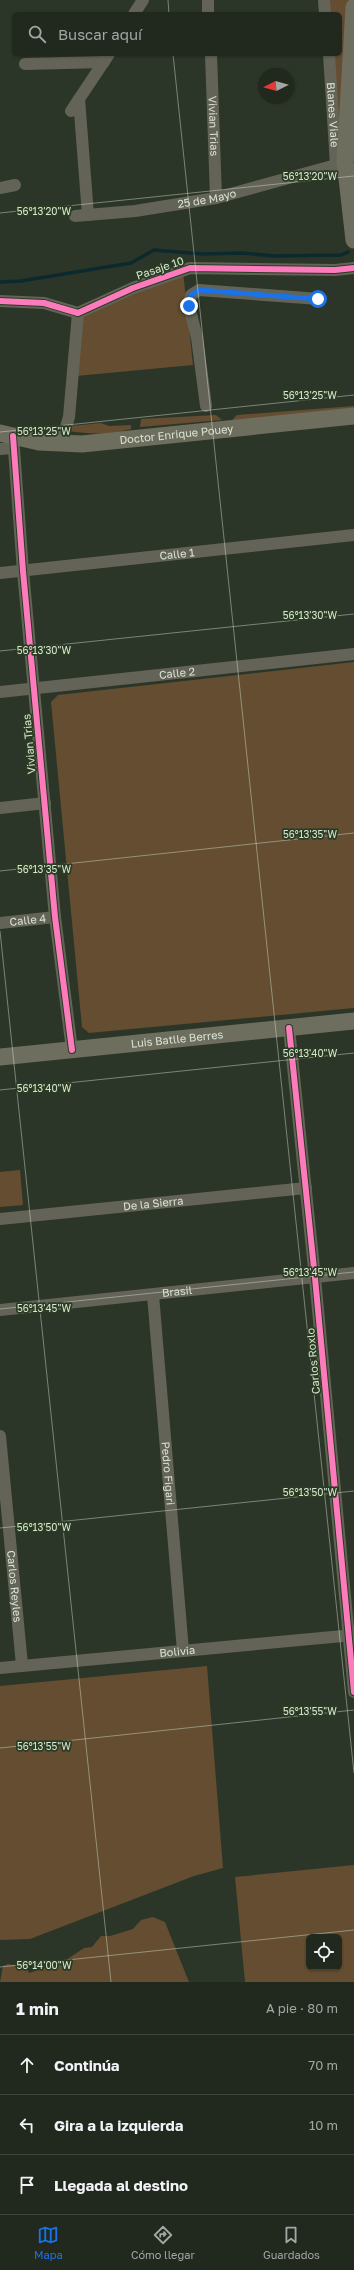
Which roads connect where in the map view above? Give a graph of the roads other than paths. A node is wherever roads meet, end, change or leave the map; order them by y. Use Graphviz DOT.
graph roads {
  1 [pos="143,0"];
  2 [pos="208,0"];
  3 [pos="324,0"];
  4 [pos="354,6"];
  5 [pos="135,12"];
  6 [pos="208,12"];
  7 [pos="326,12"];
  8 [pos="211,56"];
  9 [pos="329,56"];
  10 [pos="106,58"];
  11 [pos="25,64"];
  12 [pos="351,95"];
  13 [pos="79,99"];
  14 [pos="70,111"];
  15 [pos="345,160"];
  16 [pos="15,185"];
  17 [pos="0,188"];
  18 [pos="216,198"];
  19 [pos="88,215"];
  20 [pos="75,216"];
  21 [pos="354,240"];
  22 [pos="354,260"];
  23 [pos="354,268"];
  24 [pos="335,270"];
  25 [pos="354,275"];
  26 [pos="318,299"];
  27 [pos="0,301"];
  28 [pos="78,313"];
  29 [pos="206,406"];
  30 [pos="354,416"];
  31 [pos="9,439"];
  32 [pos="61,443"];
  33 [pos="0,449"];
  34 [pos="354,535"];
  35 [pos="22,571"];
  36 [pos="0,573"];
  37 [pos="354,654"];
  38 [pos="34,688"];
  39 [pos="0,692"];
  40 [pos="45,803"];
  41 [pos="0,808"];
  42 [pos="55,917"];
  43 [pos="0,923"];
  44 [pos="354,1021"];
  45 [pos="289,1028"];
  46 [pos="72,1050"];
  47 [pos="0,1057"];
  48 [pos="306,1188"];
  49 [pos="0,1219"];
  50 [pos="354,1274"];
  51 [pos="315,1278"];
  52 [pos="153,1295"];
  53 [pos="0,1310"];
  54 [pos="0,1436"];
  55 [pos="351,1635"];
  56 [pos="183,1650"];
  57 [pos="22,1665"];
  58 [pos="0,1668"];
  59 [pos="354,1692"];
  1 -- 5 [label="street"];
  2 -- 6 [label="street"];
  3 -- 7 [label="street"];
  4 -- 12 [label="street"];
  8 -- 18 [label="street, Vivian Trias"];
  9 -- 15 [label="street, Blanes Viale"];
  10 -- 11 [label="street"];
  10 -- 13 [label="street"];
  12 -- 15 [label="street"];
  13 -- 14 [label="street"];
  13 -- 19 [label="street"];
  15 -- 18 [label="street, 25 de Mayo"];
  15 -- 21 [label="street"];
  16 -- 17 [label="street"];
  18 -- 19 [label="street, 25 de Mayo"];
  19 -- 20 [label="street, 25 de Mayo"];
  22 -- 24 [label="street, Pasaje 10"];
  23 -- 24 [label="street, Pasaje 10"];
  24 -- 25 [label="street, Pasaje 10"];
  24 -- 28 [label="street, Pasaje 10"];
  26 -- 29 [label="street"];
  27 -- 28 [label="street"];
  28 -- 32 [label="street"];
  30 -- 32 [label="street, Doctor Enrique Pouey"];
  31 -- 32 [label="street, Doctor Enrique Pouey"];
  31 -- 33 [label="street"];
  31 -- 35 [label="street, Vivian Trias"];
  34 -- 35 [label="street, Calle 1"];
  35 -- 36 [label="street, Calle 1"];
  35 -- 38 [label="street, Vivian Trias"];
  37 -- 38 [label="street, Calle 2"];
  38 -- 39 [label="street, Calle 2"];
  38 -- 40 [label="street, Vivian Trias"];
  40 -- 41 [label="street"];
  40 -- 42 [label="street, Vivian Trias"];
  42 -- 43 [label="street, Calle 4"];
  42 -- 46 [label="street, Vivian Trias"];
  44 -- 45 [label="street, Luis Batlle Berres"];
  45 -- 46 [label="street, Luis Batlle Berres"];
  45 -- 48 [label="street, Carlos Roxlo"];
  46 -- 47 [label="street, Luis Batlle Berres"];
  48 -- 49 [label="street, De la Sierra"];
  48 -- 51 [label="street, Carlos Roxlo"];
  50 -- 51 [label="street, Brasil"];
  51 -- 52 [label="street, Brasil"];
  51 -- 55 [label="street, Carlos Roxlo"];
  52 -- 53 [label="street, Brasil"];
  52 -- 56 [label="street, Pedro Figari"];
  54 -- 57 [label="street, Carlos Reyles"];
  55 -- 56 [label="street, Bolivia"];
  55 -- 59 [label="street, Carlos Roxlo"];
  56 -- 57 [label="street, Bolivia"];
  57 -- 58 [label="street, Bolivia"];
}
